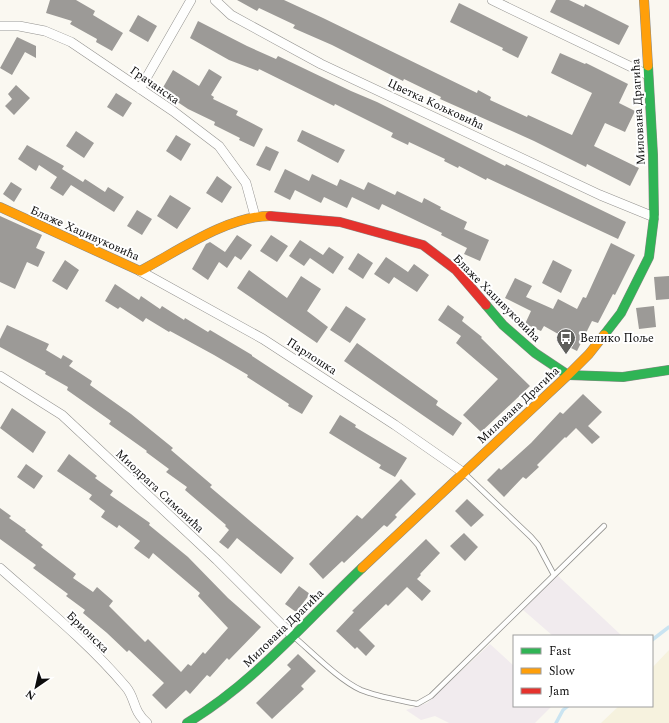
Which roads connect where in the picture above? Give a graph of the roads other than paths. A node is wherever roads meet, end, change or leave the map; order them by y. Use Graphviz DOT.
graph roads {
  1 [pos="191,0"];
  2 [pos="215,0"];
  3 [pos="492,0"];
  4 [pos="644,0"];
  5 [pos="0,26"];
  6 [pos="648,75"];
  7 [pos="140,89"];
  8 [pos="0,207"];
  9 [pos="255,216"];
  10 [pos="654,217"];
  11 [pos="140,272"];
  12 [pos="669,370"];
  13 [pos="568,375"];
  14 [pos="0,376"];
  15 [pos="464,473"];
  16 [pos="604,526"];
  17 [pos="0,568"];
  18 [pos="554,575"];
  19 [pos="293,636"];
  20 [pos="147,723"];
  21 [pos="188,723"];
  1 -- 7 [label="street"];
  2 -- 10 [label="street, Цветка Кољковића"];
  3 -- 6 [label="street"];
  4 -- 6 [label="street, Милована Драгића"];
  5 -- 7 [label="street, Грачанска"];
  6 -- 10 [label="street, Милована Драгића"];
  7 -- 9 [label="street, Грачанска"];
  8 -- 11 [label="street, Блаже Хаџивуковића"];
  9 -- 11 [label="street, Блаже Хаџивуковића"];
  9 -- 13 [label="street, Блаже Хаџивуковића"];
  10 -- 13 [label="street, Милована Драгића"];
  11 -- 15 [label="street, Парлошка"];
  12 -- 13 [label="street"];
  13 -- 15 [label="street, Милована Драгића"];
  14 -- 19 [label="street, Миодрага Симовића"];
  15 -- 18 [label="lane"];
  15 -- 19 [label="street, Милована Драгића"];
  16 -- 18 [label="lane"];
  17 -- 20 [label="street, Брионска"];
  18 -- 19 [label="lane"];
  19 -- 21 [label="street, Милована Драгића"];
}
